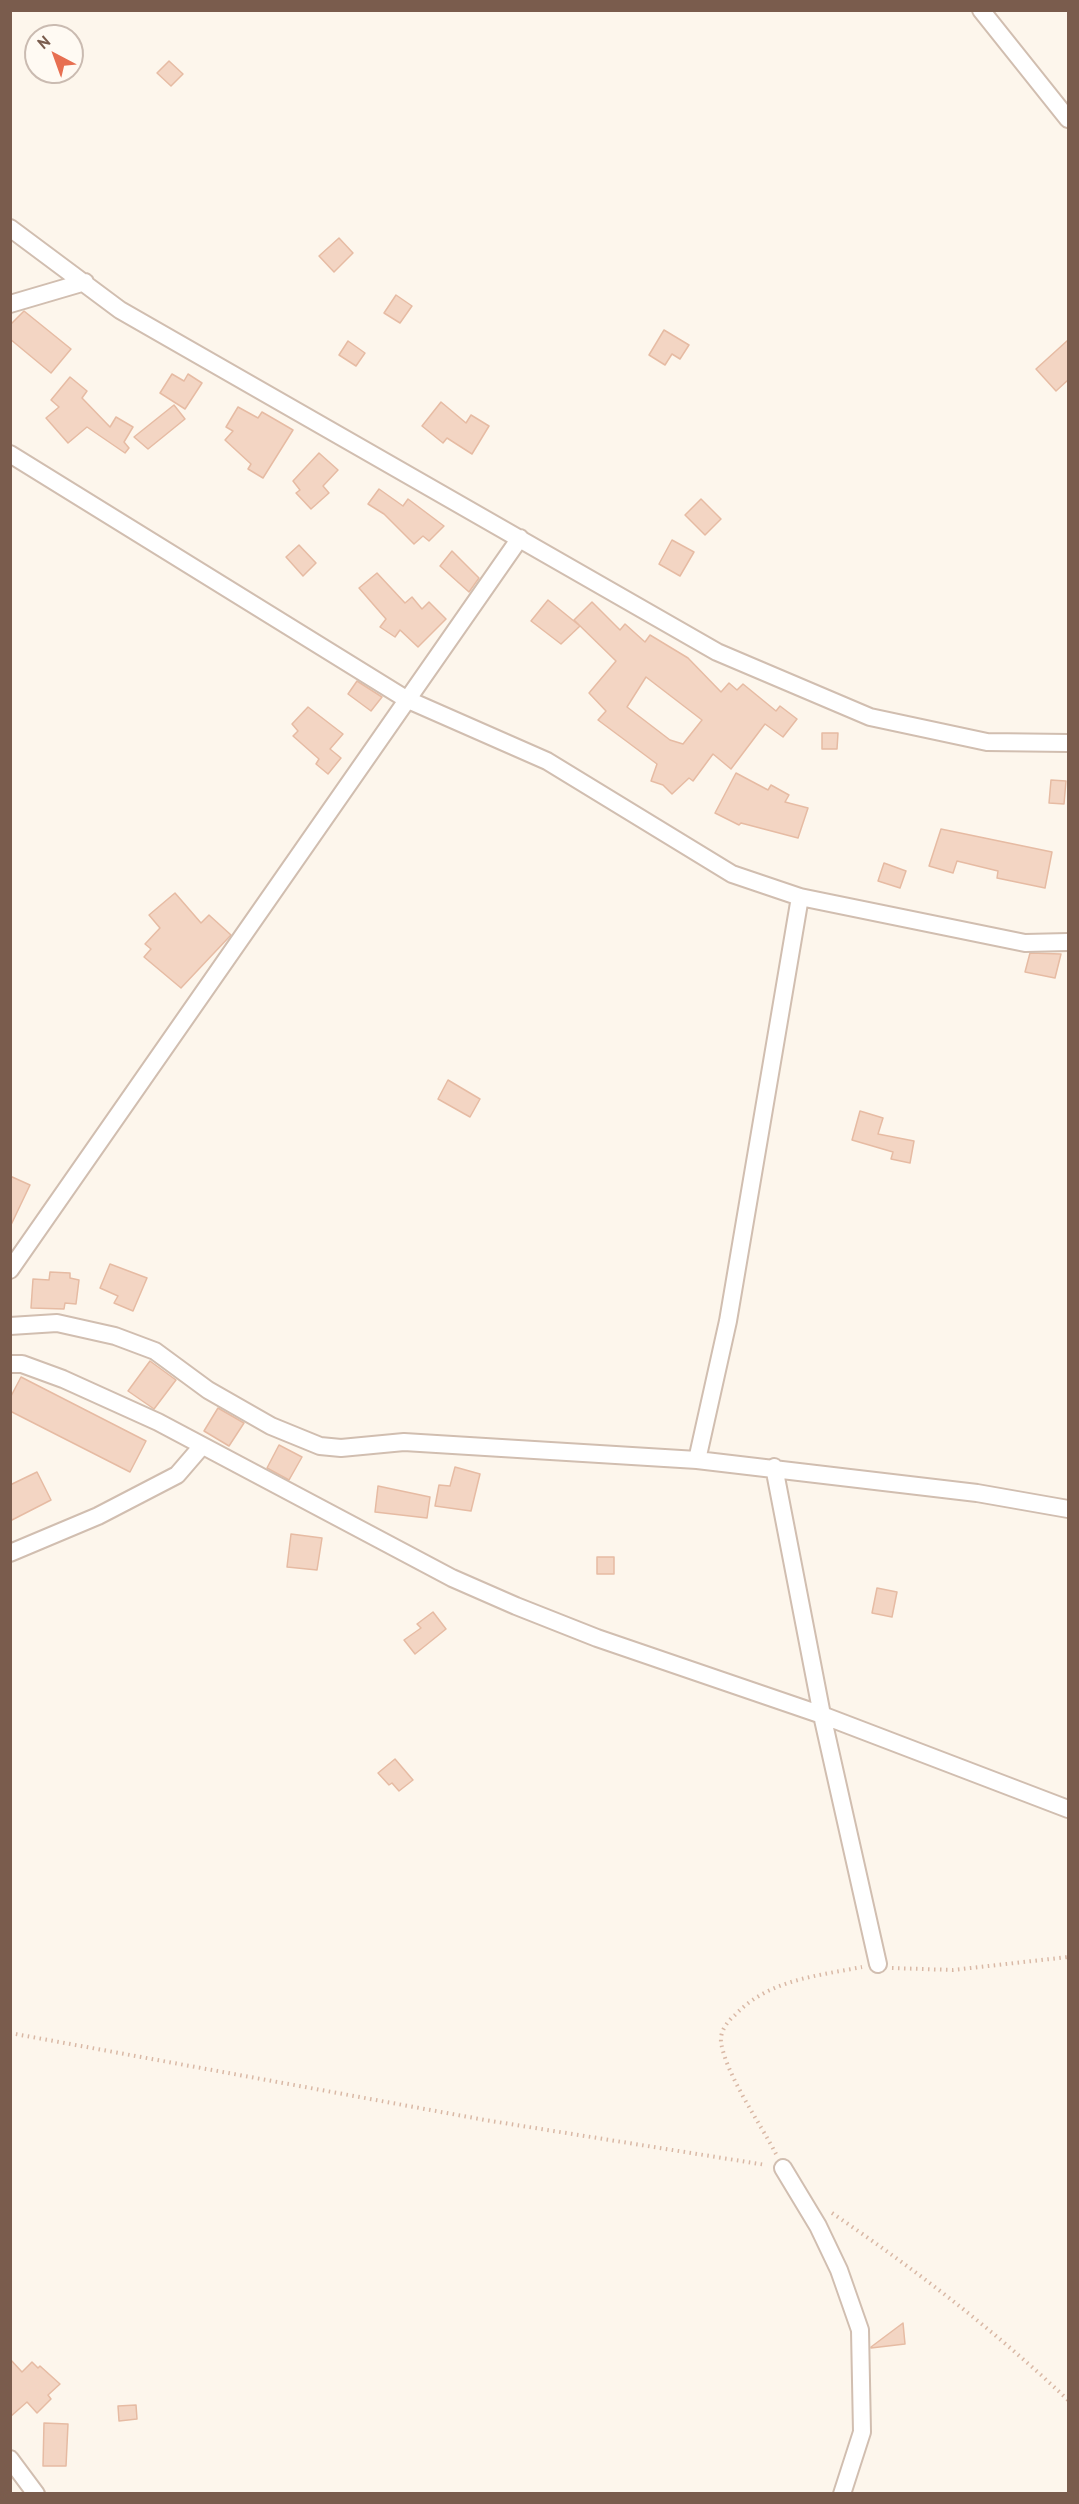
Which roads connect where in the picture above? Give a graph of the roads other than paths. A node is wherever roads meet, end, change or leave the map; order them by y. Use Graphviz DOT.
graph roads {
  1 [pos="981,10"];
  2 [pos="1068,118"];
  3 [pos="10,228"];
  4 [pos="85,282"];
  5 [pos="10,304"];
  6 [pos="10,454"];
  7 [pos="520,538"];
  8 [pos="406,699"];
  9 [pos="1068,743"];
  10 [pos="800,897"];
  11 [pos="1068,942"];
  12 [pos="10,1270"];
  13 [pos="10,1326"];
  14 [pos="10,1364"];
  15 [pos="202,1446"];
  16 [pos="697,1460"];
  17 [pos="774,1467"];
  18 [pos="1068,1509"];
  19 [pos="10,1553"];
  20 [pos="822,1716"];
  21 [pos="1068,1809"];
  22 [pos="878,1965"];
  23 [pos="783,2168"];
  24 [pos="10,2459"];
  25 [pos="36,2493"];
  26 [pos="842,2493"];
  1 -- 2 [label="street"];
  3 -- 4 [label="street"];
  4 -- 5 [label="street"];
  4 -- 7 [label="street"];
  6 -- 8 [label="street"];
  7 -- 8 [label="street"];
  7 -- 9 [label="street"];
  8 -- 10 [label="street"];
  8 -- 12 [label="street"];
  10 -- 11 [label="street"];
  10 -- 16 [label="street"];
  13 -- 16 [label="street"];
  14 -- 15 [label="street"];
  15 -- 19 [label="street"];
  15 -- 20 [label="street"];
  16 -- 17 [label="street"];
  17 -- 18 [label="street"];
  17 -- 20 [label="street"];
  20 -- 21 [label="street"];
  20 -- 22 [label="street"];
  23 -- 26 [label="street"];
  24 -- 25 [label="street"];
}
